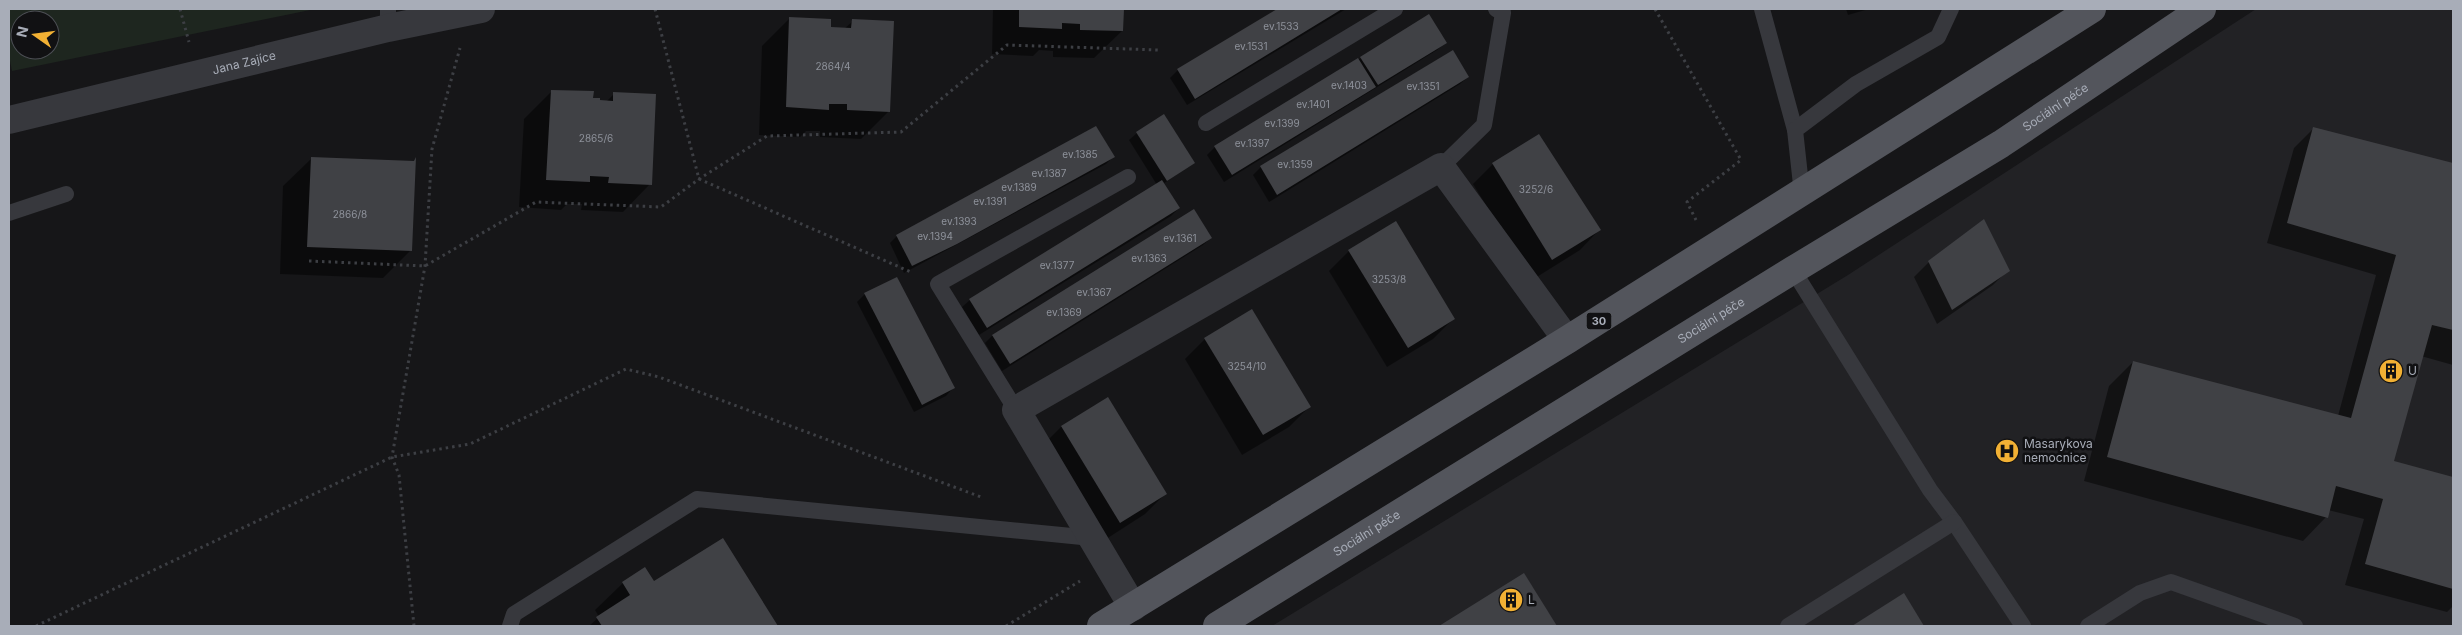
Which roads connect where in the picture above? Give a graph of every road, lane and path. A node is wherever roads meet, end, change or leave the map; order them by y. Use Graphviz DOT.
graph roads {
  1 [pos="655,9"];
  2 [pos="1395,9"];
  3 [pos="1655,9"];
  4 [pos="1762,9"];
  5 [pos="1951,9"];
  6 [pos="2092,9"];
  7 [pos="2202,9"];
  8 [pos="476,10"];
  9 [pos="1501,10"];
  10 [pos="388,18"];
  11 [pos="1159,50"];
  12 [pos="9,120"];
  13 [pos="1206,123"];
  14 [pos="1795,130"];
  15 [pos="1441,167"];
  16 [pos="1128,177"];
  17 [pos="699,179"];
  18 [pos="66,194"];
  19 [pos="1802,194"];
  20 [pos="9,213"];
  21 [pos="1712,250"];
  22 [pos="309,261"];
  23 [pos="425,266"];
  24 [pos="1793,270"];
  25 [pos="938,284"];
  26 [pos="1568,340"];
  27 [pos="1016,410"];
  28 [pos="392,457"];
  29 [pos="990,500"];
  30 [pos="1954,522"];
  31 [pos="1092,538"];
  32 [pos="1107,565"];
  33 [pos="1115,620"];
  34 [pos="36,626"];
  35 [pos="414,626"];
  36 [pos="510,626"];
  37 [pos="1006,626"];
  38 [pos="1217,626"];
  39 [pos="1788,626"];
  40 [pos="2023,626"];
  41 [pos="2088,626"];
  42 [pos="2295,626"];
  1 -- 17 [label="path"];
  2 -- 13 [label="lane"];
  3 -- 21 [label="path"];
  4 -- 14 [label="lane"];
  5 -- 14 [label="lane"];
  6 -- 19 [label="main road, 30"];
  7 -- 24 [label="main road, Sociální péče"];
  8 -- 10 [label="street, Jana Zajíce"];
  8 -- 23 [label="path"];
  9 -- 15 [label="lane"];
  10 -- 12 [label="street, Jana Zajíce"];
  11 -- 17 [label="path"];
  14 -- 19 [label="lane"];
  15 -- 26 [label="street"];
  15 -- 27 [label="street"];
  16 -- 25 [label="lane"];
  17 -- 23 [label="path"];
  17 -- 25 [label="path"];
  18 -- 20 [label="lane"];
  19 -- 21 [label="main road, 30"];
  21 -- 26 [label="main road, 30"];
  22 -- 23 [label="path"];
  23 -- 28 [label="path"];
  24 -- 30 [label="lane"];
  24 -- 38 [label="main road, Sociální péče"];
  25 -- 27 [label="lane"];
  26 -- 33 [label="main road, 30"];
  27 -- 31 [label="street"];
  28 -- 29 [label="path"];
  28 -- 34 [label="path"];
  28 -- 35 [label="path"];
  30 -- 39 [label="lane"];
  30 -- 40 [label="lane"];
  31 -- 32 [label="street"];
  31 -- 36 [label="lane"];
  32 -- 33 [label="street"];
  32 -- 37 [label="path"];
  41 -- 42 [label="lane"];
}
